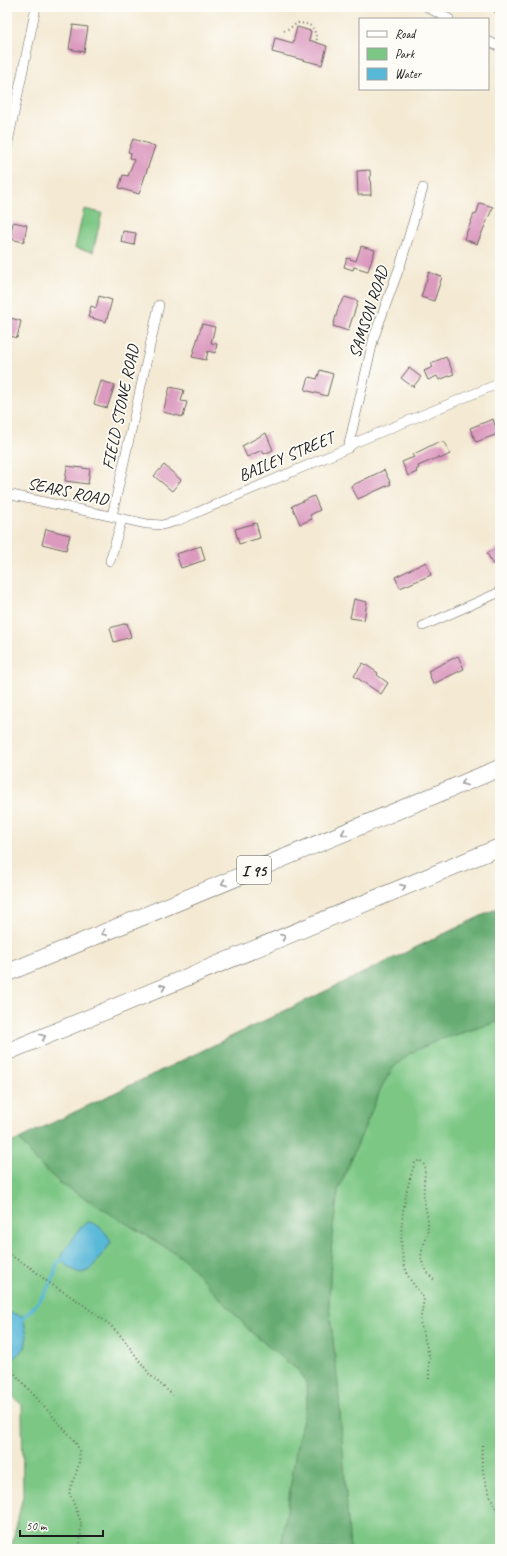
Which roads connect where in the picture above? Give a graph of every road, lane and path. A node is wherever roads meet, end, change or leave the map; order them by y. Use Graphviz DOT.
graph roads {
  1 [pos="36,7"];
  2 [pos="427,7"];
  3 [pos="447,18"];
  4 [pos="284,32"];
  5 [pos="317,41"];
  6 [pos="489,41"];
  7 [pos="500,47"];
  8 [pos="7,147"];
  9 [pos="423,188"];
  10 [pos="159,305"];
  11 [pos="500,383"];
  12 [pos="348,448"];
  13 [pos="7,494"];
  14 [pos="112,516"];
  15 [pos="122,519"];
  16 [pos="110,561"];
  17 [pos="500,592"];
  18 [pos="424,626"];
  19 [pos="500,768"];
  20 [pos="500,847"];
  21 [pos="7,973"];
  22 [pos="7,1052"];
  23 [pos="7,1253"];
  24 [pos="434,1280"];
  25 [pos="7,1365"];
  26 [pos="429,1379"];
  27 [pos="172,1395"];
  28 [pos="482,1445"];
  29 [pos="500,1515"];
  30 [pos="80,1549"];
  1 -- 8 [label="street"];
  2 -- 3 [label="street"];
  4 -- 5 [label="path"];
  6 -- 7 [label="street"];
  9 -- 12 [label="street, SAMSON ROAD"];
  10 -- 14 [label="street, FIELD STONE ROAD"];
  11 -- 12 [label="street, BAILEY STREET"];
  12 -- 15 [label="street, BAILEY STREET"];
  13 -- 14 [label="street, SEARS ROAD"];
  14 -- 15 [label="street, SEARS ROAD"];
  15 -- 16 [label="street"];
  17 -- 18 [label="street"];
  19 -- 21 [label="highway, I 95, one-way"];
  22 -- 20 [label="highway, one-way"];
  23 -- 27 [label="path"];
  24 -- 26 [label="path"];
  25 -- 30 [label="path"];
  28 -- 29 [label="path"];
}
